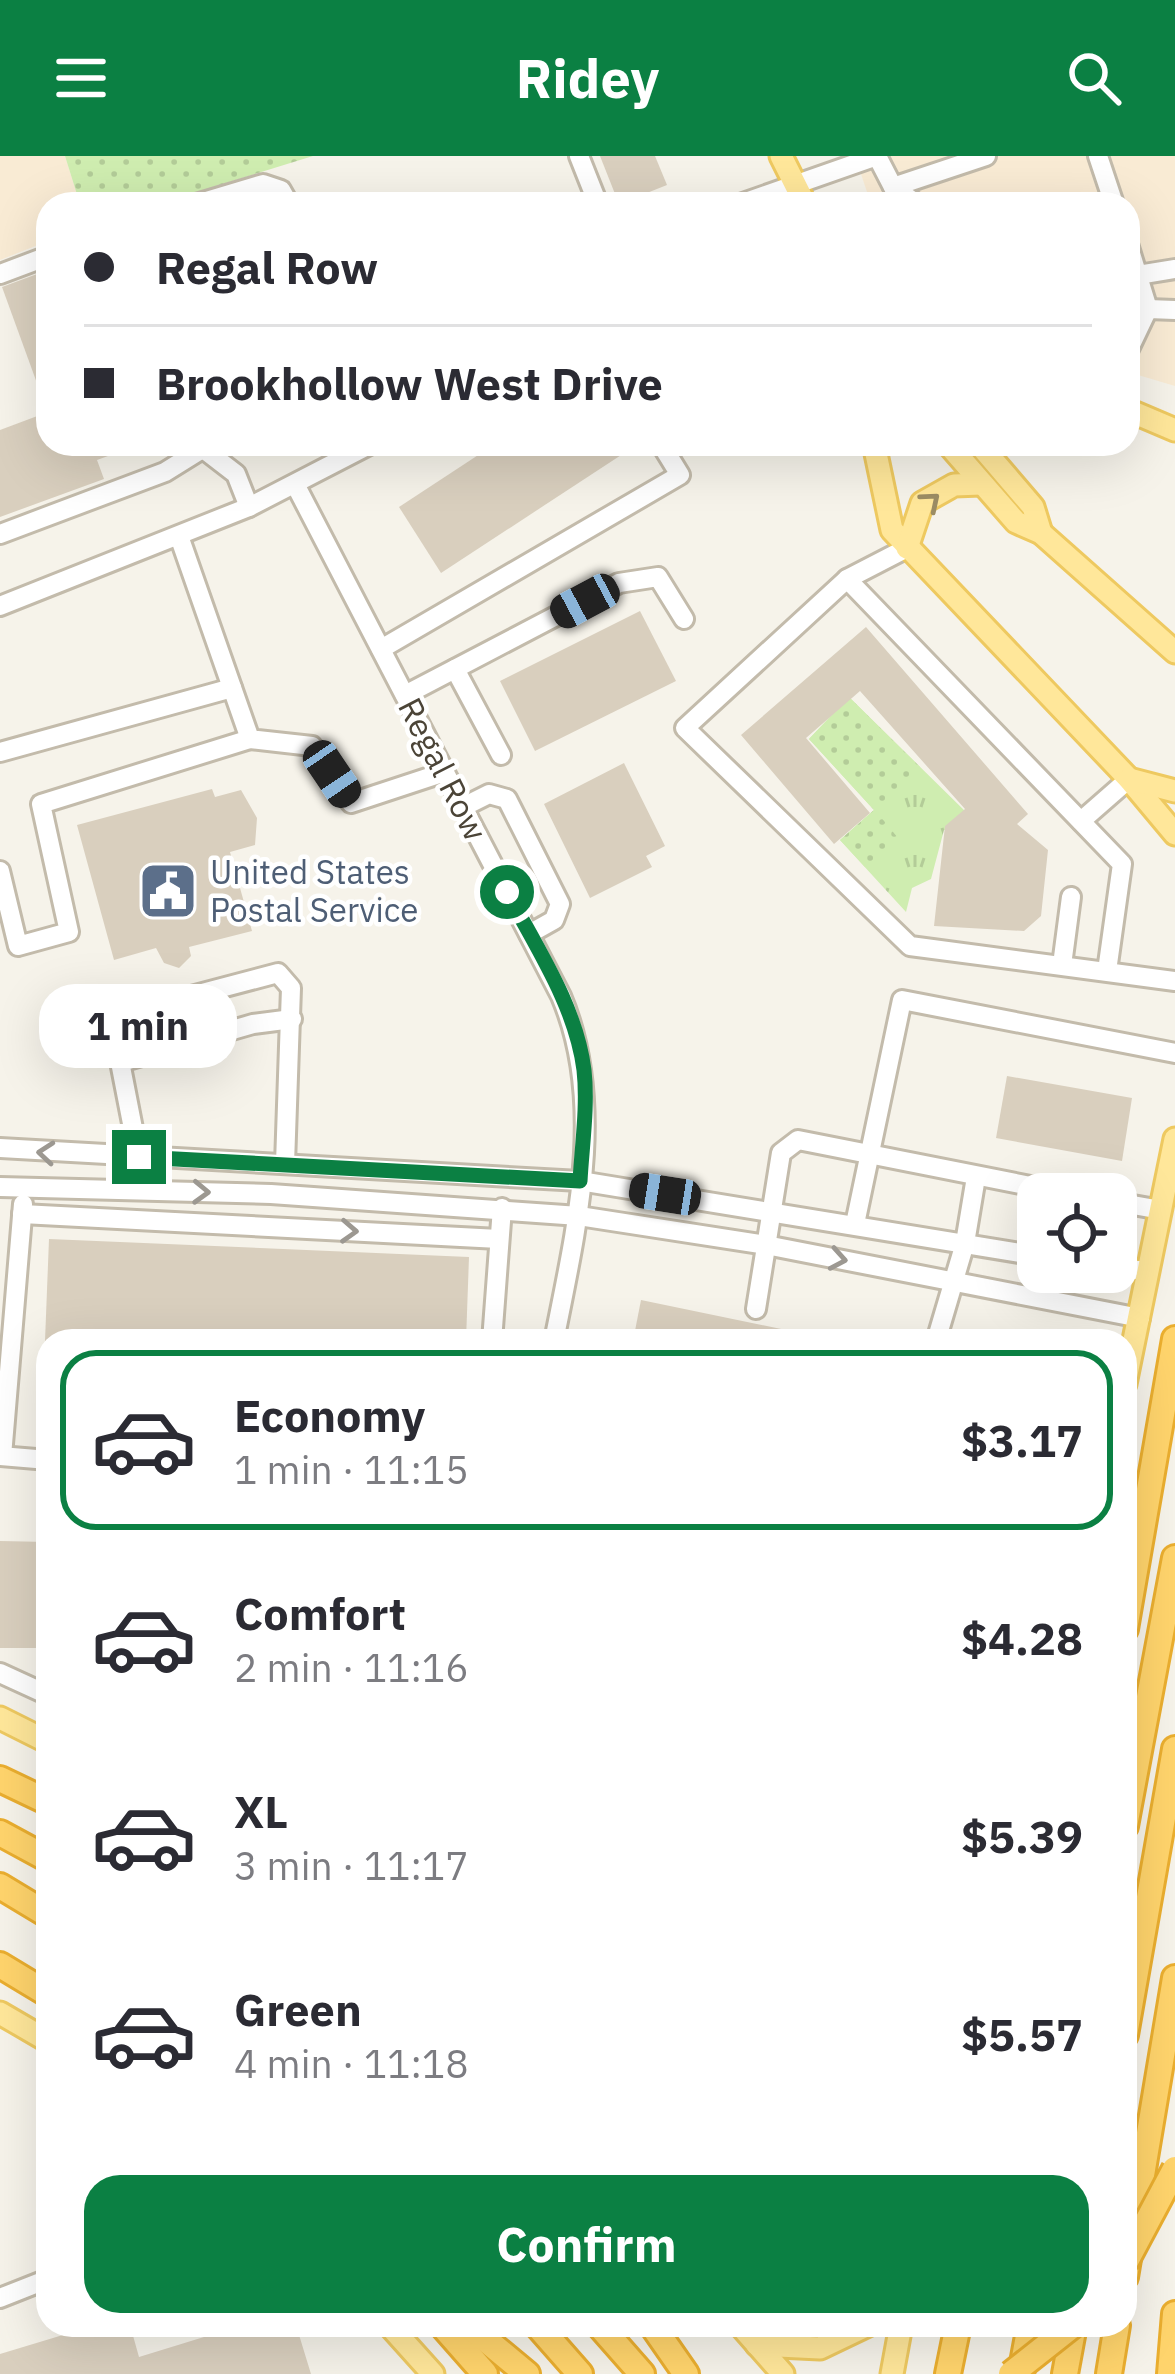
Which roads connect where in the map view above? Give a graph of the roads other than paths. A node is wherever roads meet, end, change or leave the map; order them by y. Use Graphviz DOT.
graph roads {
  1 [pos="579,156"];
  2 [pos="781,156"];
  3 [pos="877,156"];
  4 [pos="986,156"];
  5 [pos="1098,156"];
  6 [pos="893,187"];
  7 [pos="236,192"];
  8 [pos="282,192"];
  9 [pos="593,192"];
  10 [pos="793,192"];
  11 [pos="807,192"];
  12 [pos="900,192"];
  13 [pos="1110,192"];
  14 [pos="36,260"];
  15 [pos="1175,269"];
  16 [pos="1140,271"];
  17 [pos="0,274"];
  18 [pos="1140,289"];
  19 [pos="1148,309"];
  20 [pos="1175,310"];
  21 [pos="1140,326"];
  22 [pos="1140,415"];
  23 [pos="1175,430"];
  24 [pos="187,456"];
  25 [pos="211,456"];
  26 [pos="348,456"];
  27 [pos="668,456"];
  28 [pos="877,456"];
  29 [pos="958,456"];
  30 [pos="988,456"];
  31 [pos="1000,456"];
  32 [pos="997,467"];
  33 [pos="981,484"];
  34 [pos="296,486"];
  35 [pos="249,507"];
  36 [pos="1042,533"];
  37 [pos="0,534"];
  38 [pos="179,536"];
  39 [pos="907,548"];
  40 [pos="847,579"];
  41 [pos="0,606"];
  42 [pos="684,620"];
  43 [pos="381,649"];
  44 [pos="1175,652"];
  45 [pos="455,669"];
  46 [pos="232,688"];
  47 [pos="405,695"];
  48 [pos="250,739"];
  49 [pos="0,752"];
  50 [pos="501,755"];
  51 [pos="445,772"];
  52 [pos="1130,779"];
  53 [pos="1175,791"];
  54 [pos="463,807"];
  55 [pos="1082,821"];
  56 [pos="1175,834"];
  57 [pos="0,871"];
  58 [pos="1071,897"];
  59 [pos="529,934"];
  60 [pos="1062,965"];
  61 [pos="1107,971"];
  62 [pos="1175,980"];
  63 [pos="292,1019"];
  64 [pos="1175,1053"];
  65 [pos="121,1062"];
  66 [pos="1175,1139"];
  67 [pos="0,1148"];
  68 [pos="869,1156"];
  69 [pos="139,1157"];
  70 [pos="285,1165"];
  71 [pos="386,1169"];
  72 [pos="976,1177"];
  73 [pos="580,1181"];
  74 [pos="1017,1184"];
  75 [pos="0,1187"];
  76 [pos="24,1189"];
  77 [pos="145,1190"];
  78 [pos="384,1201"];
  79 [pos="1137,1206"];
  80 [pos="502,1208"];
  81 [pos="772,1210"];
  82 [pos="1161,1210"];
  83 [pos="22,1214"];
  84 [pos="579,1216"];
  85 [pos="855,1224"];
  86 [pos="499,1238"];
  87 [pos="965,1243"];
  88 [pos="766,1245"];
  89 [pos="1017,1252"];
  90 [pos="1137,1269"];
  91 [pos="1150,1270"];
  92 [pos="953,1280"];
  93 [pos="756,1309"];
  94 [pos="1140,1318"];
  95 [pos="493,1329"];
  96 [pos="556,1329"];
  97 [pos="939,1329"];
  98 [pos="1137,1331"];
  99 [pos="1175,1339"];
  100 [pos="1,1456"];
  101 [pos="36,1459"];
  102 [pos="1137,1546"];
  103 [pos="1175,1558"];
  104 [pos="1160,1644"];
  105 [pos="0,1673"];
  106 [pos="36,1690"];
  107 [pos="1137,1708"];
  108 [pos="0,1718"];
  109 [pos="36,1736"];
  110 [pos="1175,1750"];
  111 [pos="1137,1764"];
  112 [pos="1175,1768"];
  113 [pos="0,1779"];
  114 [pos="36,1796"];
  115 [pos="1161,1827"];
  116 [pos="0,1833"];
  117 [pos="36,1852"];
  118 [pos="0,1886"];
  119 [pos="36,1908"];
  120 [pos="0,1965"];
  121 [pos="1137,1966"];
  122 [pos="1175,1978"];
  123 [pos="36,1987"];
  124 [pos="0,2013"];
  125 [pos="36,2034"];
  126 [pos="1175,2169"];
  127 [pos="1137,2205"];
  128 [pos="1137,2241"];
  129 [pos="36,2284"];
  130 [pos="0,2298"];
  131 [pos="1175,2314"];
  132 [pos="400,2337"];
  133 [pos="453,2337"];
  134 [pos="482,2337"];
  135 [pos="548,2337"];
  136 [pos="610,2337"];
  137 [pos="660,2337"];
  138 [pos="751,2337"];
  139 [pos="843,2337"];
  140 [pos="899,2337"];
  141 [pos="949,2337"];
  142 [pos="951,2337"];
  143 [pos="1013,2337"];
  144 [pos="1026,2337"];
  145 [pos="1060,2337"];
  146 [pos="1072,2337"];
  147 [pos="1115,2337"];
  148 [pos="758,2345"];
  149 [pos="433,2374"];
  150 [pos="485,2374"];
  151 [pos="527,2374"];
  152 [pos="580,2374"];
  153 [pos="642,2374"];
  154 [pos="686,2374"];
  155 [pos="783,2374"];
  156 [pos="892,2374"];
  157 [pos="937,2374"];
  158 [pos="948,2374"];
  159 [pos="1015,2374"];
  160 [pos="1065,2374"];
  161 [pos="1109,2374"];
  162 [pos="1171,2374"];
  1 -- 9 [label="street"];
  2 -- 10 [label="main road"];
  3 -- 6 [label="street"];
  3 -- 11 [label="street"];
  4 -- 6 [label="street"];
  5 -- 13 [label="street"];
  6 -- 12 [label="street"];
  7 -- 8 [label="street"];
  14 -- 17 [label="street"];
  15 -- 16 [label="street"];
  18 -- 19 [label="street"];
  19 -- 20 [label="street"];
  19 -- 21 [label="street"];
  22 -- 23 [label="main road"];
  24 -- 37 [label="street"];
  25 -- 35 [label="street"];
  26 -- 34 [label="street"];
  27 -- 43 [label="street"];
  28 -- 39 [label="main road"];
  29 -- 33 [label="main road"];
  30 -- 32 [label="main road"];
  31 -- 32 [label="main road"];
  32 -- 36 [label="main road"];
  33 -- 36 [label="main road"];
  39 -- 33 [label="main road, one-way"];
  34 -- 35 [label="street"];
  34 -- 43 [label="street, Regal Row"];
  35 -- 38 [label="street"];
  36 -- 44 [label="main road"];
  38 -- 41 [label="street"];
  38 -- 46 [label="street"];
  39 -- 40 [label="street"];
  39 -- 52 [label="main road"];
  40 -- 55 [label="street"];
  40 -- 60 [label="street"];
  42 -- 45 [label="street"];
  43 -- 47 [label="street, Regal Row"];
  45 -- 47 [label="street"];
  45 -- 50 [label="street"];
  46 -- 48 [label="street"];
  46 -- 49 [label="street"];
  47 -- 51 [label="street, Regal Row"];
  48 -- 51 [label="street"];
  48 -- 57 [label="street"];
  51 -- 54 [label="street, Regal Row"];
  52 -- 53 [label="main road"];
  52 -- 55 [label="street"];
  52 -- 56 [label="main road"];
  54 -- 59 [label="street, Regal Row"];
  54 -- 59 [label="street"];
  55 -- 61 [label="street"];
  58 -- 60 [label="street"];
  59 -- 73 [label="street, Regal Row"];
  60 -- 61 [label="street"];
  61 -- 62 [label="street"];
  63 -- 65 [label="street"];
  63 -- 65 [label="street"];
  63 -- 70 [label="street"];
  64 -- 68 [label="street"];
  65 -- 69 [label="street"];
  66 -- 82 [label="main road"];
  69 -- 67 [label="street, one-way"];
  68 -- 72 [label="street"];
  68 -- 81 [label="street"];
  68 -- 85 [label="street"];
  69 -- 70 [label="street"];
  69 -- 77 [label="street"];
  70 -- 71 [label="street"];
  71 -- 73 [label="street"];
  71 -- 78 [label="street"];
  72 -- 74 [label="street"];
  72 -- 87 [label="street"];
  73 -- 81 [label="street"];
  73 -- 84 [label="street, Regal Row"];
  75 -- 76 [label="street"];
  76 -- 77 [label="street"];
  76 -- 83 [label="street"];
  77 -- 78 [label="street, one-way"];
  78 -- 80 [label="street"];
  79 -- 82 [label="street"];
  80 -- 84 [label="street"];
  80 -- 86 [label="street"];
  81 -- 85 [label="street"];
  81 -- 88 [label="street"];
  82 -- 91 [label="main road"];
  83 -- 86 [label="street, one-way"];
  83 -- 100 [label="street"];
  84 -- 88 [label="street"];
  84 -- 96 [label="street, Regal Row"];
  85 -- 87 [label="street"];
  86 -- 95 [label="street"];
  87 -- 89 [label="street"];
  87 -- 92 [label="street"];
  88 -- 92 [label="street, one-way"];
  88 -- 93 [label="street"];
  90 -- 91 [label="street"];
  91 -- 94 [label="main road"];
  92 -- 94 [label="street"];
  92 -- 97 [label="street"];
  94 -- 98 [label="main road"];
  99 -- 102 [label="highway"];
  100 -- 101 [label="street"];
  103 -- 104 [label="highway"];
  104 -- 107 [label="highway"];
  104 -- 111 [label="highway"];
  105 -- 106 [label="street"];
  108 -- 109 [label="main road"];
  110 -- 115 [label="highway"];
  112 -- 115 [label="highway"];
  113 -- 114 [label="highway"];
  115 -- 121 [label="highway"];
  116 -- 117 [label="highway"];
  118 -- 119 [label="highway"];
  120 -- 123 [label="highway"];
  122 -- 127 [label="highway"];
  124 -- 125 [label="main road"];
  126 -- 128 [label="highway, bridge"];
  129 -- 130 [label="street"];
  131 -- 162 [label="highway"];
  132 -- 149 [label="main road"];
  133 -- 150 [label="highway"];
  134 -- 151 [label="highway"];
  135 -- 152 [label="highway"];
  136 -- 153 [label="highway"];
  137 -- 154 [label="highway"];
  138 -- 148 [label="main road"];
  139 -- 148 [label="main road"];
  140 -- 156 [label="main road"];
  141 -- 157 [label="highway"];
  142 -- 158 [label="highway"];
  143 -- 159 [label="highway"];
  144 -- 159 [label="highway"];
  145 -- 159 [label="highway, bridge"];
  146 -- 160 [label="highway"];
  147 -- 161 [label="highway"];
  148 -- 155 [label="main road"];
}
